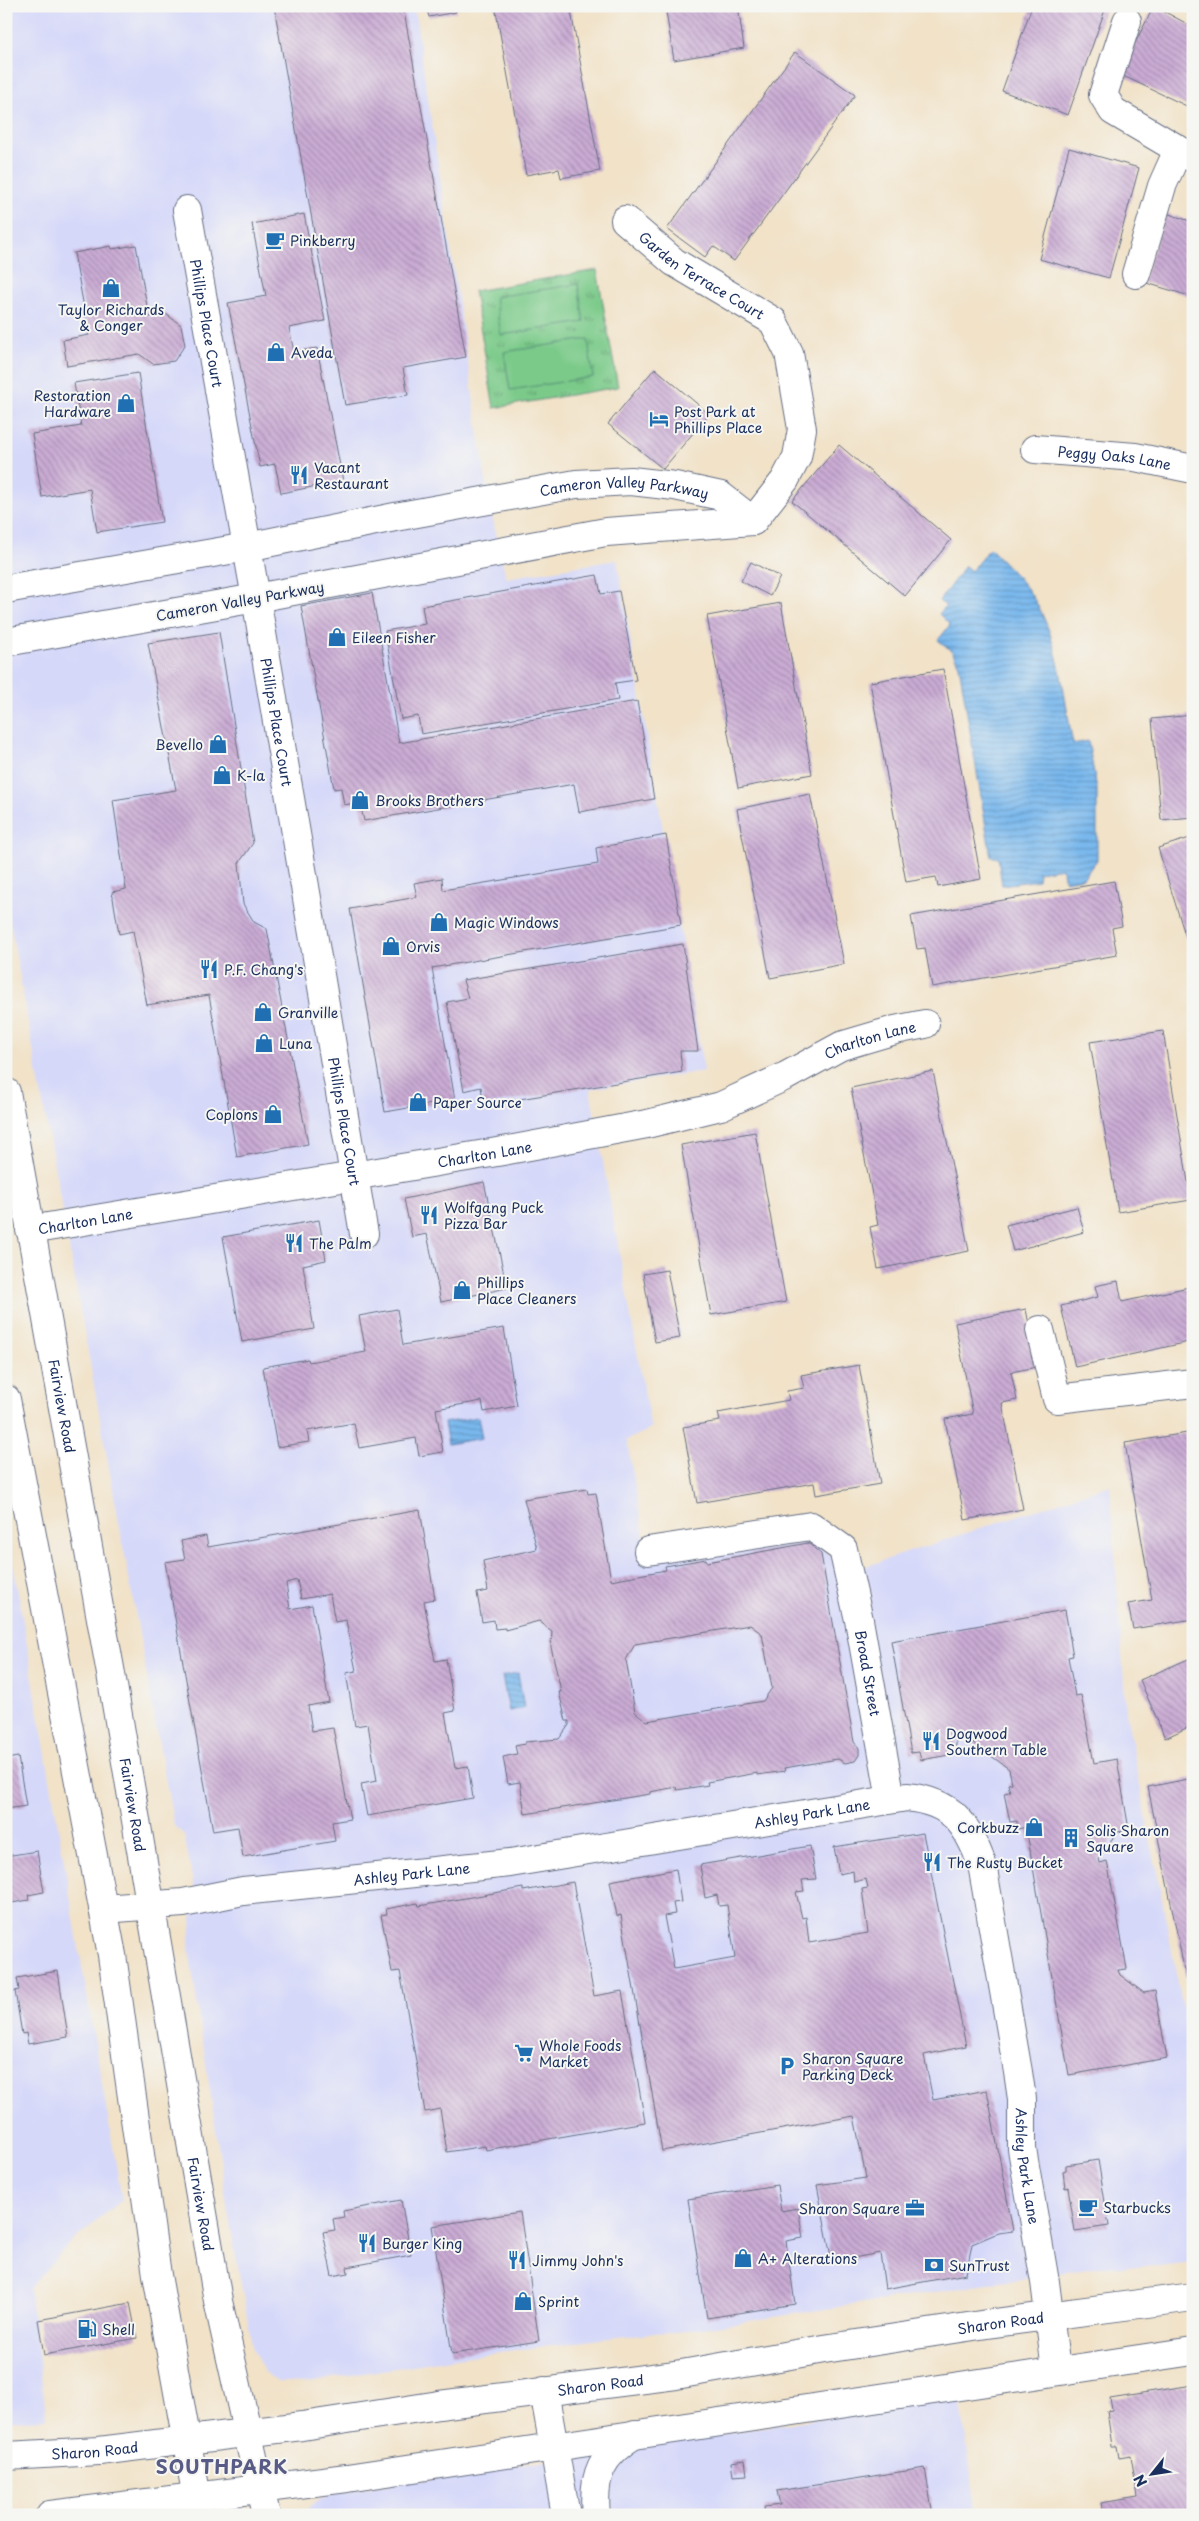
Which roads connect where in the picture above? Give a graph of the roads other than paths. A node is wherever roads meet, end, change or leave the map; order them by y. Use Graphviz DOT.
graph roads {
  1 [pos="1127,21"];
  2 [pos="1185,154"];
  3 [pos="187,210"];
  4 [pos="625,220"];
  5 [pos="1136,274"];
  6 [pos="1035,448"];
  7 [pos="1193,469"];
  8 [pos="753,521"];
  9 [pos="247,547"];
  10 [pos="6,589"];
  11 [pos="256,598"];
  12 [pos="6,642"];
  13 [pos="925,1024"];
  14 [pos="6,1092"];
  15 [pos="354,1176"];
  16 [pos="30,1230"];
  17 [pos="364,1234"];
  18 [pos="1040,1330"];
  19 [pos="1193,1384"];
  20 [pos="6,1399"];
  21 [pos="648,1551"];
  22 [pos="891,1799"];
  23 [pos="150,1906"];
  24 [pos="103,1909"];
  25 [pos="1193,2297"];
  26 [pos="1049,2316"];
  27 [pos="1193,2351"];
  28 [pos="1056,2370"];
  29 [pos="544,2391"];
  30 [pos="246,2433"];
  31 [pos="635,2434"];
  32 [pos="186,2441"];
  33 [pos="553,2446"];
  34 [pos="6,2456"];
  35 [pos="263,2502"];
  36 [pos="199,2506"];
  37 [pos="50,2515"];
  38 [pos="566,2515"];
  39 [pos="596,2515"];
  1 -- 2 [label="street"];
  2 -- 5 [label="street"];
  3 -- 9 [label="street, Phillips Place Court"];
  4 -- 8 [label="street, Garden Terrace Court"];
  6 -- 7 [label="street, Peggy Oaks Lane"];
  8 -- 9 [label="street, Cameron Valley Parkway"];
  8 -- 11 [label="street, Cameron Valley Parkway"];
  9 -- 10 [label="street, Cameron Valley Parkway"];
  9 -- 11 [label="street, Phillips Place Court"];
  11 -- 12 [label="street, Cameron Valley Parkway"];
  11 -- 15 [label="street, Phillips Place Court"];
  13 -- 15 [label="street, Charlton Lane"];
  14 -- 16 [label="street, Fairview Road"];
  15 -- 16 [label="street, Charlton Lane"];
  15 -- 17 [label="street, Phillips Place Court"];
  16 -- 23 [label="street, Fairview Road"];
  18 -- 19 [label="street"];
  20 -- 24 [label="street"];
  21 -- 22 [label="street, Broad Street"];
  22 -- 23 [label="street, Ashley Park Lane"];
  22 -- 26 [label="street, Ashley Park Lane"];
  23 -- 24 [label="street, Ashley Park Lane"];
  23 -- 30 [label="street, Fairview Road"];
  24 -- 32 [label="street"];
  25 -- 26 [label="street, Sharon Road"];
  26 -- 28 [label="street, Ashley Park Lane"];
  26 -- 29 [label="street, Sharon Road"];
  27 -- 28 [label="street"];
  28 -- 31 [label="street"];
  29 -- 30 [label="street, Sharon Road"];
  29 -- 33 [label="street"];
  30 -- 32 [label="street, Sharon Road"];
  30 -- 35 [label="street, Fairview Road"];
  31 -- 33 [label="street"];
  31 -- 39 [label="street"];
  32 -- 34 [label="street, Sharon Road"];
  32 -- 36 [label="street"];
  33 -- 35 [label="street"];
  33 -- 38 [label="street"];
  35 -- 36 [label="street"];
  36 -- 37 [label="street"];
}
